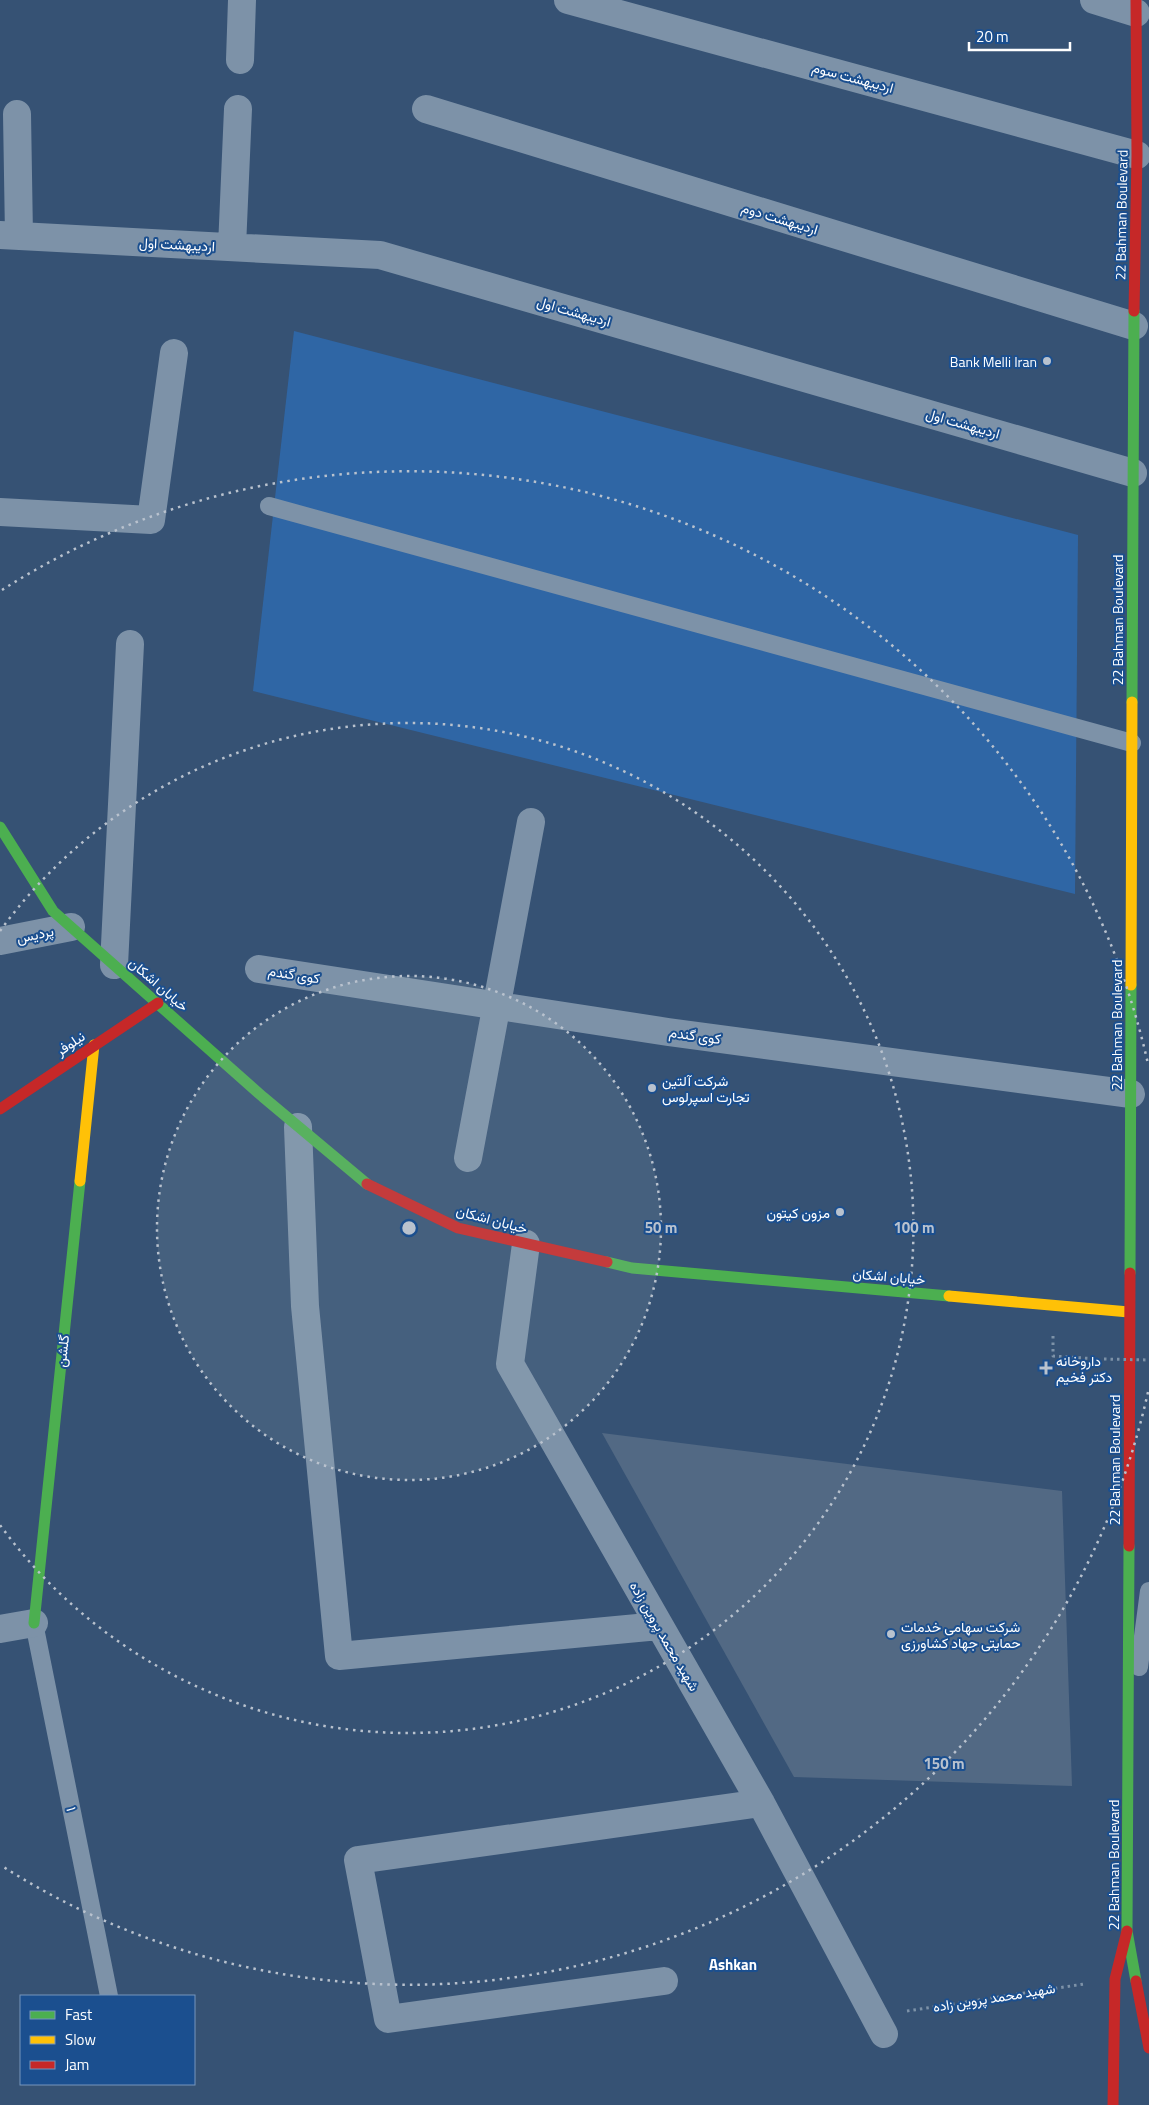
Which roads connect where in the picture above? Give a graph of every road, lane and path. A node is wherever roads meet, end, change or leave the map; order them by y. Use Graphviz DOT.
graph roads {
  1 [pos="242,0"];
  2 [pos="568,0"];
  3 [pos="1094,0"];
  4 [pos="1136,6"];
  5 [pos="240,60"];
  6 [pos="238,109"];
  7 [pos="426,109"];
  8 [pos="17,114"];
  9 [pos="1137,155"];
  10 [pos="10,236"];
  11 [pos="232,247"];
  12 [pos="1134,326"];
  13 [pos="174,353"];
  14 [pos="1133,473"];
  15 [pos="269,506"];
  16 [pos="0,512"];
  17 [pos="130,644"];
  18 [pos="1132,743"];
  19 [pos="531,822"];
  20 [pos="0,827"];
  21 [pos="71,927"];
  22 [pos="0,941"];
  23 [pos="114,965"];
  24 [pos="260,969"];
  25 [pos="158,1003"];
  26 [pos="498,1005"];
  27 [pos="94,1045"];
  28 [pos="1131,1094"];
  29 [pos="0,1109"];
  30 [pos="298,1126"];
  31 [pos="468,1158"];
  32 [pos="526,1244"];
  33 [pos="1129,1312"];
  34 [pos="1053,1356"];
  35 [pos="1149,1360"];
  36 [pos="1149,1590"];
  37 [pos="34,1623"];
  38 [pos="659,1626"];
  39 [pos="0,1629"];
  40 [pos="1128,1747"];
  41 [pos="761,1803"];
  42 [pos="1127,1931"];
  43 [pos="1115,1979"];
  44 [pos="664,1981"];
  45 [pos="109,1995"];
  46 [pos="879,2025"];
  47 [pos="1149,2048"];
  48 [pos="1113,2105"];
  1 -- 5 [label="street"];
  2 -- 9 [label="street, اردیبهشت سوم"];
  3 -- 4 [label="street"];
  4 -- 9 [label="main road, 22 Bahman Boulevard"];
  6 -- 11 [label="street"];
  7 -- 12 [label="street, اردیبهشت دوم"];
  8 -- 10 [label="street"];
  9 -- 12 [label="main road, 22 Bahman Boulevard"];
  10 -- 11 [label="street, اردیبهشت اول"];
  11 -- 14 [label="street, اردیبهشت اول"];
  12 -- 14 [label="main road, 22 Bahman Boulevard"];
  13 -- 16 [label="street"];
  14 -- 18 [label="main road, 22 Bahman Boulevard"];
  15 -- 18 [label="lane"];
  17 -- 23 [label="street"];
  18 -- 28 [label="main road, 22 Bahman Boulevard"];
  19 -- 26 [label="street"];
  20 -- 21 [label="main road, خیابان اشکان"];
  21 -- 22 [label="street, پردیس"];
  21 -- 23 [label="main road, خیابان اشکان"];
  23 -- 25 [label="main road, خیابان اشکان"];
  24 -- 26 [label="street, کوی گندم"];
  25 -- 27 [label="main road, نیلوفر"];
  25 -- 30 [label="main road, خیابان اشکان"];
  26 -- 28 [label="street, کوی گندم"];
  26 -- 31 [label="street"];
  27 -- 29 [label="main road, نیلوفر"];
  27 -- 37 [label="main road, گلشن"];
  28 -- 33 [label="main road, 22 Bahman Boulevard"];
  30 -- 32 [label="main road, خیابان اشکان"];
  30 -- 38 [label="street"];
  32 -- 33 [label="main road, خیابان اشکان"];
  32 -- 38 [label="street, شهید محمد پروین زاده"];
  33 -- 40 [label="main road, 22 Bahman Boulevard"];
  34 -- 35 [label="path, bridge"];
  36 -- 40 [label="lane"];
  37 -- 39 [label="street"];
  37 -- 45 [label="lane, ۱"];
  38 -- 41 [label="street, شهید محمد پروین زاده"];
  40 -- 42 [label="main road, 22 Bahman Boulevard"];
  41 -- 44 [label="street"];
  41 -- 46 [label="street, شهید محمد پروین زاده"];
  42 -- 43 [label="main road"];
  42 -- 47 [label="main road, 22 Bahman Boulevard"];
  43 -- 46 [label="path, شهید محمد پروین زاده"];
  43 -- 48 [label="main road"];
}
